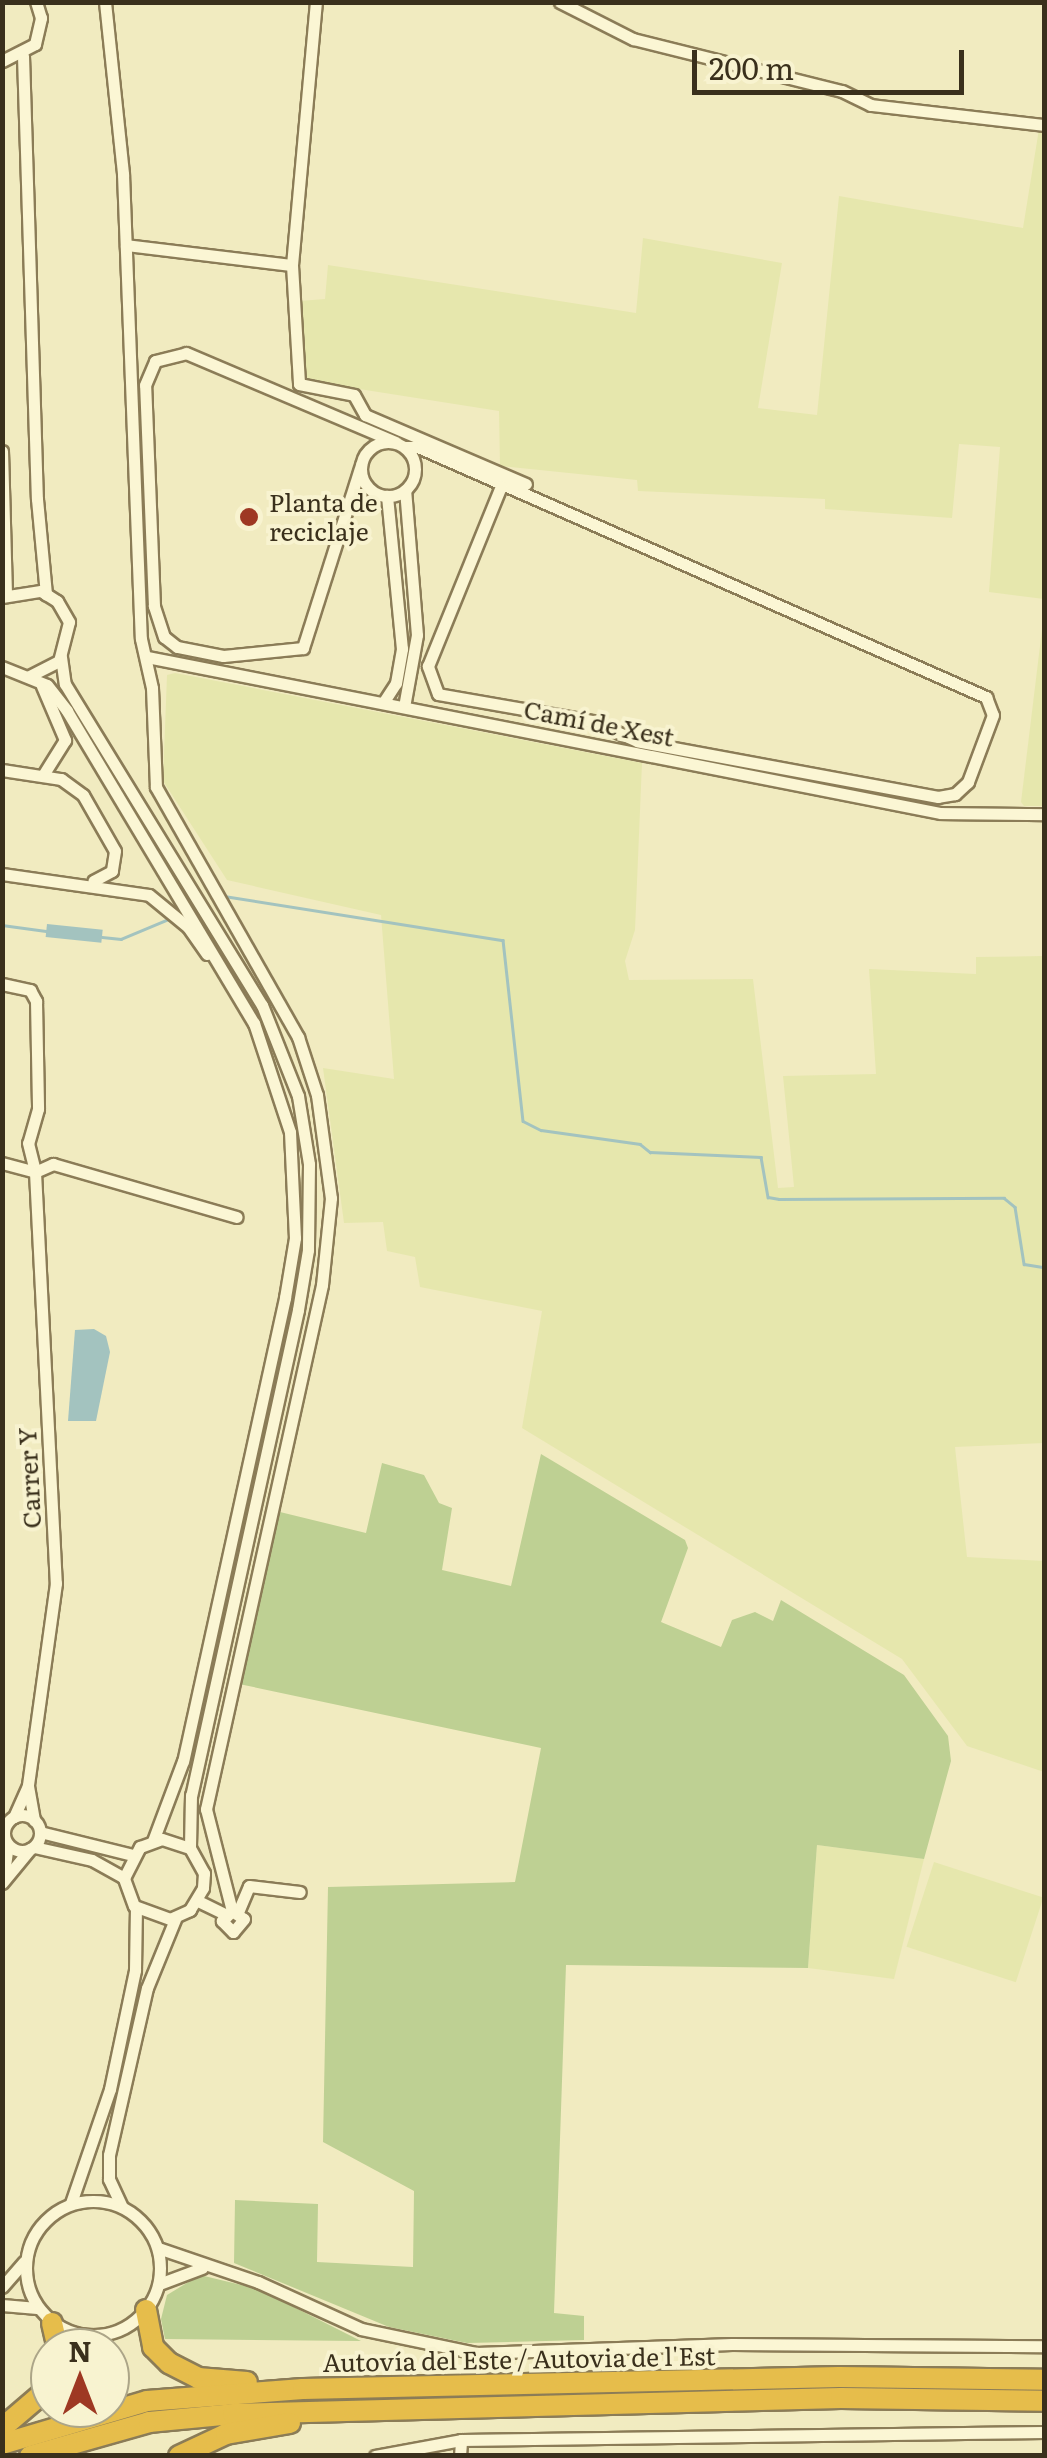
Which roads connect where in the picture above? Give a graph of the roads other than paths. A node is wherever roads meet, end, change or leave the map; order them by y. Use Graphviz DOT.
graph roads {
  1 [pos="36,2"];
  2 [pos="105,2"];
  3 [pos="316,2"];
  4 [pos="560,2"];
  5 [pos="23,56"];
  6 [pos="2,61"];
  7 [pos="1044,125"];
  8 [pos="126,245"];
  9 [pos="292,265"];
  10 [pos="351,421"];
  11 [pos="401,445"];
  12 [pos="370,448"];
  13 [pos="2,451"];
  14 [pos="450,464"];
  15 [pos="361,465"];
  16 [pos="416,468"];
  17 [pos="526,484"];
  18 [pos="500,486"];
  19 [pos="405,490"];
  20 [pos="381,494"];
  21 [pos="352,499"];
  22 [pos="46,594"];
  23 [pos="4,595"];
  24 [pos="62,657"];
  25 [pos="147,657"];
  26 [pos="2,668"];
  27 [pos="34,678"];
  28 [pos="382,703"];
  29 [pos="404,707"];
  30 [pos="2,770"];
  31 [pos="44,774"];
  32 [pos="1044,814"];
  33 [pos="2,874"];
  34 [pos="89,883"];
  35 [pos="2,984"];
  36 [pos="2,1163"];
  37 [pos="35,1172"];
  38 [pos="295,1190"];
  39 [pos="237,1217"];
  40 [pos="28,1786"];
  41 [pos="9,1819"];
  42 [pos="37,1826"];
  43 [pos="153,1841"];
  44 [pos="5,1842"];
  45 [pos="32,1848"];
  46 [pos="190,1848"];
  47 [pos="133,1854"];
  48 [pos="124,1878"];
  49 [pos="2,1882"];
  50 [pos="300,1892"];
  51 [pos="198,1901"];
  52 [pos="136,1907"];
  53 [pos="232,1912"];
  54 [pos="176,1916"];
  55 [pos="72,2203"];
  56 [pos="122,2207"];
  57 [pos="158,2248"];
  58 [pos="24,2262"];
  59 [pos="204,2268"];
  60 [pos="159,2284"];
  61 [pos="2,2288"];
  62 [pos="2,2304"];
  63 [pos="146,2310"];
  64 [pos="44,2315"];
  65 [pos="50,2328"];
  66 [pos="1044,2346"];
  67 [pos="1044,2380"];
  68 [pos="303,2389"];
  69 [pos="1044,2401"];
  70 [pos="30,2404"];
  71 [pos="454,2410"];
  72 [pos="2,2428"];
  73 [pos="1044,2432"];
  74 [pos="461,2440"];
  75 [pos="2,2444"];
  76 [pos="30,2456"];
  77 [pos="178,2456"];
  78 [pos="375,2456"];
  79 [pos="460,2456"];
  1 -- 5 [label="street"];
  2 -- 8 [label="street"];
  3 -- 9 [label="street"];
  4 -- 7 [label="street"];
  5 -- 6 [label="street"];
  5 -- 22 [label="street"];
  8 -- 9 [label="street"];
  8 -- 25 [label="street"];
  9 -- 17 [label="street"];
  10 -- 11 [label="street"];
  10 -- 12 [label="street"];
  10 -- 21 [label="street"];
  11 -- 12 [label="street"];
  11 -- 14 [label="street"];
  11 -- 16 [label="street"];
  12 -- 15 [label="street"];
  13 -- 23 [label="street"];
  14 -- 16 [label="street"];
  14 -- 18 [label="street"];
  15 -- 20 [label="street"];
  15 -- 21 [label="street"];
  16 -- 19 [label="street"];
  18 -- 18 [label="street"];
  19 -- 20 [label="street"];
  19 -- 29 [label="street"];
  20 -- 21 [label="street"];
  20 -- 28 [label="street"];
  22 -- 23 [label="street"];
  22 -- 24 [label="street"];
  24 -- 27 [label="street"];
  24 -- 46 [label="street"];
  25 -- 28 [label="street, Camí de Xest"];
  25 -- 53 [label="street"];
  26 -- 27 [label="street"];
  27 -- 31 [label="street"];
  27 -- 38 [label="street"];
  28 -- 29 [label="street, Camí de Xest"];
  29 -- 32 [label="street, Camí de Xest"];
  30 -- 31 [label="street"];
  31 -- 34 [label="street"];
  33 -- 34 [label="street"];
  34 -- 38 [label="street"];
  35 -- 37 [label="street, Carrer Y"];
  36 -- 37 [label="street"];
  37 -- 39 [label="street"];
  37 -- 40 [label="street, Carrer Y"];
  38 -- 43 [label="street"];
  40 -- 41 [label="street, Carrer Y"];
  40 -- 42 [label="street, Carrer Y"];
  41 -- 42 [label="street"];
  41 -- 44 [label="street, Carrer Y"];
  42 -- 45 [label="street"];
  42 -- 47 [label="street"];
  43 -- 46 [label="street"];
  43 -- 47 [label="street"];
  44 -- 45 [label="street"];
  44 -- 49 [label="street, Carrer Y"];
  45 -- 48 [label="street"];
  45 -- 49 [label="street"];
  46 -- 51 [label="street"];
  47 -- 48 [label="street"];
  48 -- 52 [label="street"];
  50 -- 53 [label="street"];
  51 -- 53 [label="street"];
  51 -- 54 [label="street"];
  52 -- 54 [label="street"];
  52 -- 55 [label="street"];
  54 -- 56 [label="street"];
  55 -- 56 [label="street"];
  55 -- 58 [label="street"];
  56 -- 57 [label="street"];
  57 -- 59 [label="street"];
  57 -- 60 [label="street"];
  58 -- 61 [label="street"];
  58 -- 64 [label="street"];
  59 -- 60 [label="street"];
  59 -- 66 [label="street"];
  60 -- 63 [label="street"];
  62 -- 64 [label="street"];
  63 -- 64 [label="street"];
  63 -- 68 [label="highway"];
  64 -- 65 [label="highway"];
  67 -- 68 [label="highway, Autovía del Este / Autovia de l'Est"];
  68 -- 75 [label="highway, Autovía del Este / Autovia de l'Est"];
  69 -- 71 [label="highway, Autovía del Este / Autovia de l'Est"];
  70 -- 72 [label="highway"];
  71 -- 76 [label="highway, Autovía del Este / Autovia de l'Est"];
  71 -- 77 [label="highway"];
  73 -- 74 [label="street"];
  74 -- 78 [label="street"];
  74 -- 79 [label="street"];
}
